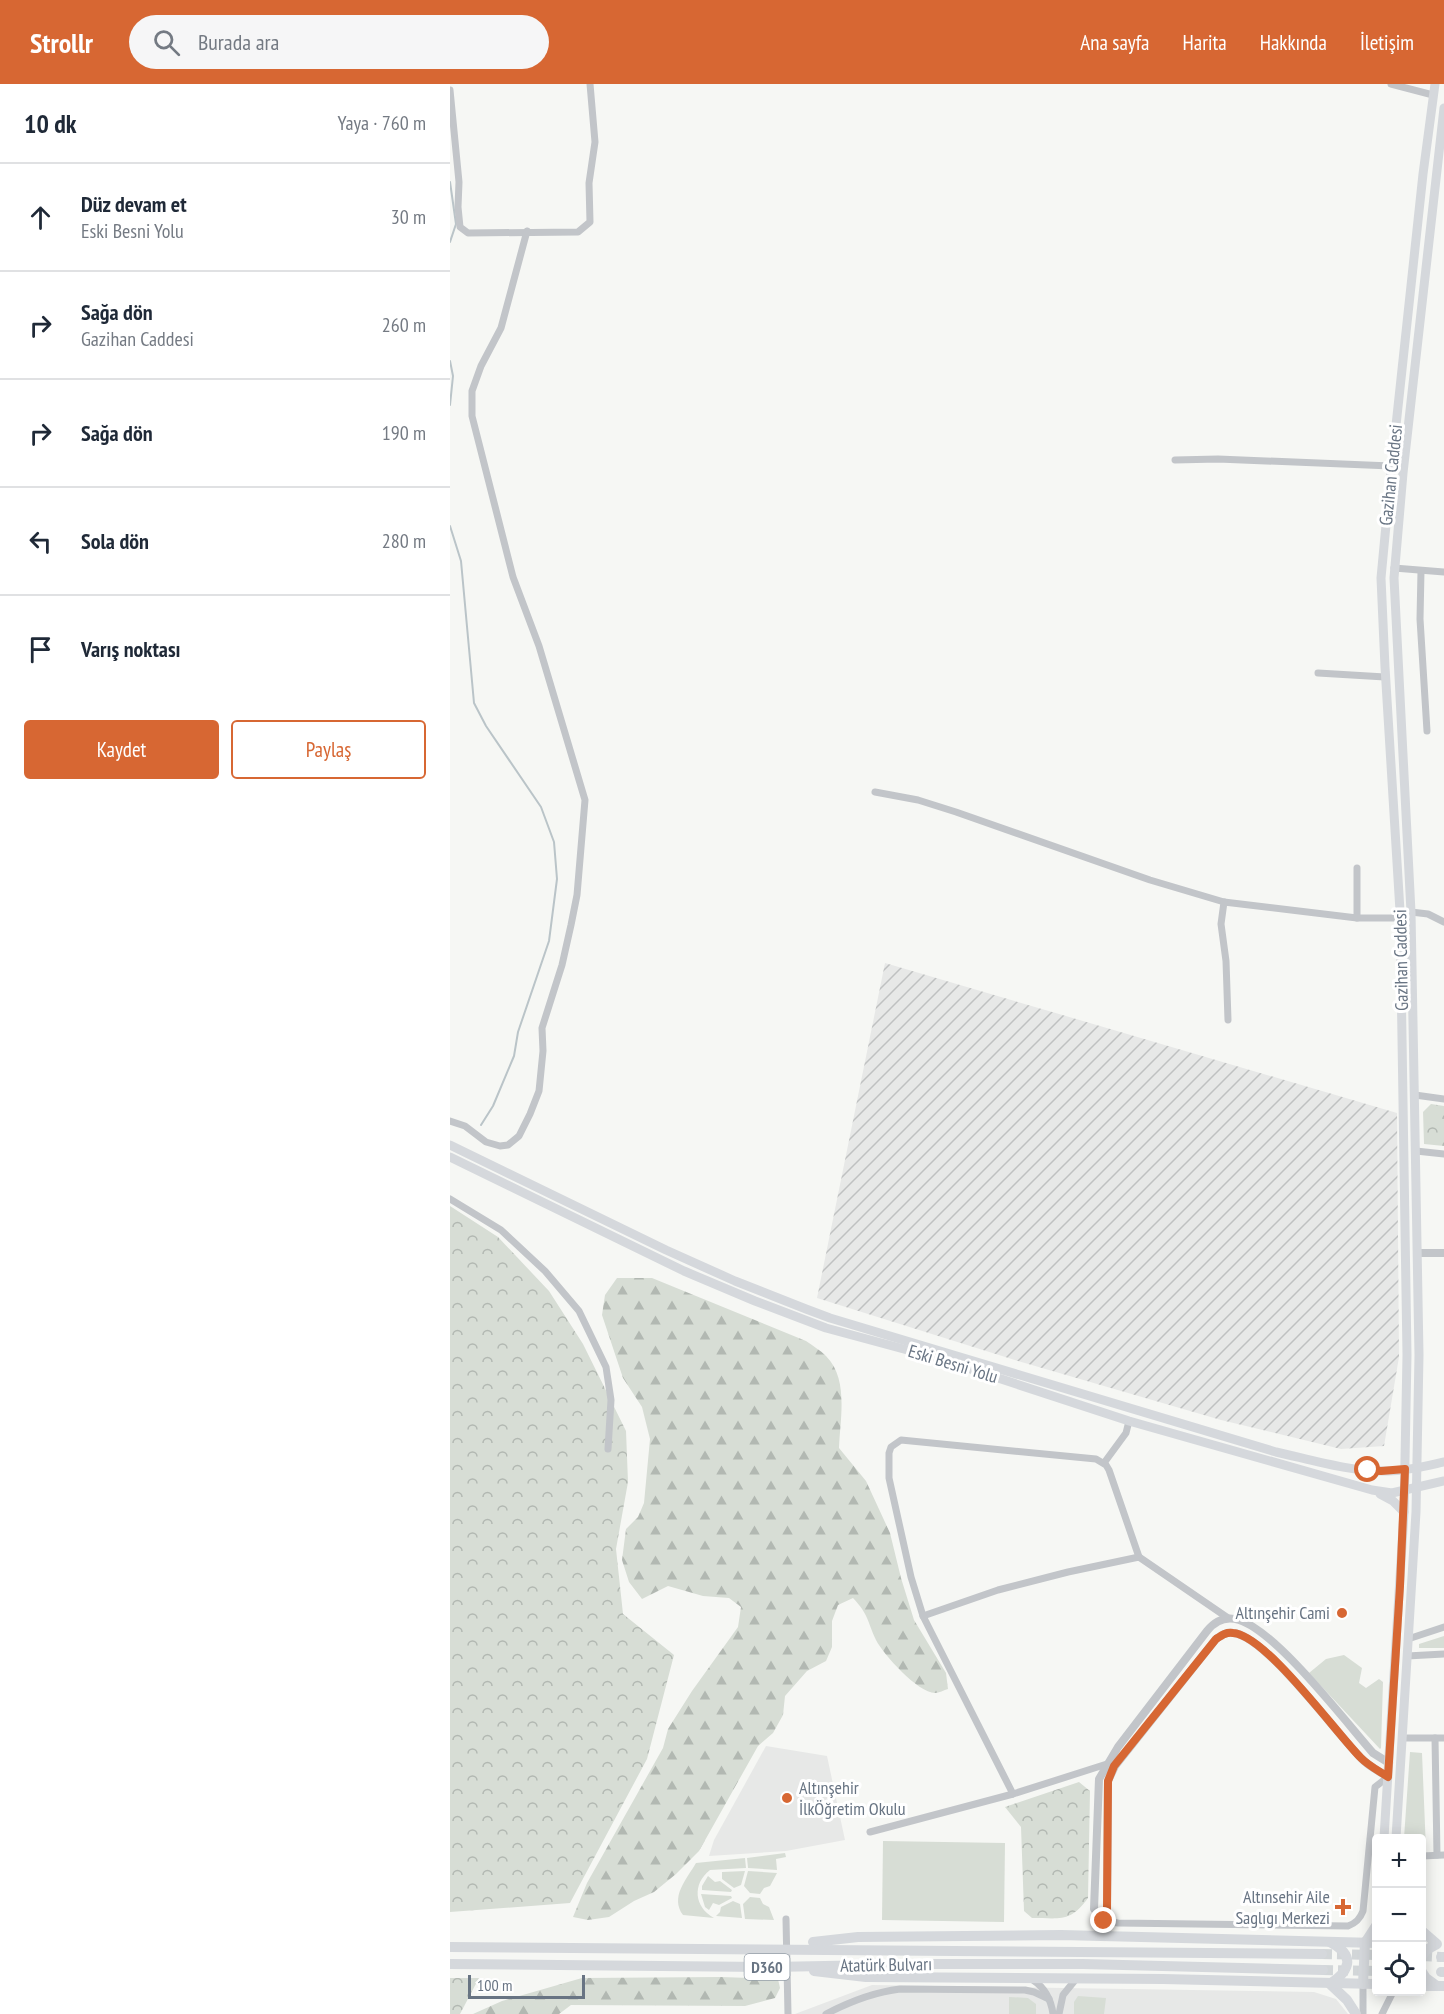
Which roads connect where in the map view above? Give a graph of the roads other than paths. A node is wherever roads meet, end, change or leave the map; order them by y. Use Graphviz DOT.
graph roads {
  1 [pos="590,84"];
  2 [pos="1390,84"];
  3 [pos="1435,84"];
  4 [pos="450,90"];
  5 [pos="1433,94"];
  6 [pos="1444,108"];
  7 [pos="527,231"];
  8 [pos="1175,460"];
  9 [pos="1391,466"];
  10 [pos="1394,568"];
  11 [pos="1421,571"];
  12 [pos="1444,572"];
  13 [pos="1318,673"];
  14 [pos="1385,677"];
  15 [pos="1427,731"];
  16 [pos="875,792"];
  17 [pos="1357,868"];
  18 [pos="1224,902"];
  19 [pos="1411,912"];
  20 [pos="1358,918"];
  21 [pos="1400,918"];
  22 [pos="1444,922"];
  23 [pos="1228,1020"];
  24 [pos="1415,1095"];
  25 [pos="1444,1099"];
  26 [pos="450,1121"];
  27 [pos="450,1145"];
  28 [pos="1416,1151"];
  29 [pos="1444,1154"];
  30 [pos="450,1157"];
  31 [pos="450,1199"];
  32 [pos="1417,1253"];
  33 [pos="1444,1253"];
  34 [pos="1129,1421"];
  35 [pos="608,1449"];
  36 [pos="1444,1462"];
  37 [pos="1104,1463"];
  38 [pos="1417,1467"];
  39 [pos="1405,1469"];
  40 [pos="1444,1481"];
  41 [pos="1416,1488"];
  42 [pos="1372,1490"];
  43 [pos="1404,1490"];
  44 [pos="1404,1512"];
  45 [pos="1139,1557"];
  46 [pos="923,1616"];
  47 [pos="1228,1618"];
  48 [pos="1444,1627"];
  49 [pos="1408,1639"];
  50 [pos="1444,1654"];
  51 [pos="1407,1656"];
  52 [pos="1403,1738"];
  53 [pos="1435,1738"];
  54 [pos="1444,1738"];
  55 [pos="1389,1763"];
  56 [pos="1111,1764"];
  57 [pos="1388,1777"];
  58 [pos="1013,1794"];
  59 [pos="870,1832"];
  60 [pos="1384,1834"];
  61 [pos="1396,1834"];
  62 [pos="1441,1855"];
  63 [pos="1426,1856"];
  64 [pos="786,1919"];
  65 [pos="1104,1921"];
  66 [pos="1372,1932"];
  67 [pos="1426,1934"];
  68 [pos="1328,1941"];
  69 [pos="1365,1942"];
  70 [pos="1372,1943"];
  71 [pos="1440,1944"];
  72 [pos="450,1947"];
  73 [pos="772,1947"];
  74 [pos="1426,1950"];
  75 [pos="1322,1954"];
  76 [pos="450,1964"];
  77 [pos="772,1967"];
  78 [pos="1323,1970"];
  79 [pos="1030,1978"];
  80 [pos="1426,1978"];
  81 [pos="1076,1979"];
  82 [pos="1330,1984"];
  83 [pos="1363,1984"];
  84 [pos="1372,1984"];
  85 [pos="1440,1986"];
  86 [pos="1391,1996"];
  87 [pos="1049,1999"];
  88 [pos="788,2014"];
  89 [pos="826,2014"];
  90 [pos="1053,2014"];
  91 [pos="1059,2014"];
  92 [pos="1356,2014"];
  93 [pos="1363,2014"];
  94 [pos="1382,2014"];
  1 -- 7 [label="street"];
  2 -- 5 [label="street"];
  3 -- 5 [label="main road, Gazihan Caddesi"];
  4 -- 7 [label="street"];
  5 -- 9 [label="main road, Gazihan Caddesi"];
  6 -- 10 [label="main road, Gazihan Caddesi"];
  7 -- 26 [label="street"];
  8 -- 9 [label="street"];
  9 -- 14 [label="main road, Gazihan Caddesi"];
  10 -- 11 [label="street"];
  10 -- 19 [label="main road, Gazihan Caddesi"];
  11 -- 12 [label="street"];
  11 -- 15 [label="street"];
  13 -- 14 [label="street"];
  14 -- 21 [label="main road, Gazihan Caddesi"];
  16 -- 18 [label="street"];
  17 -- 20 [label="street"];
  18 -- 20 [label="street"];
  18 -- 23 [label="street"];
  19 -- 22 [label="street"];
  19 -- 24 [label="main road, Gazihan Caddesi"];
  20 -- 21 [label="street"];
  21 -- 39 [label="main road, Gazihan Caddesi"];
  24 -- 25 [label="street"];
  24 -- 28 [label="main road, Gazihan Caddesi"];
  27 -- 39 [label="main road, Eski Besni Yolu"];
  28 -- 29 [label="street"];
  28 -- 32 [label="main road, Gazihan Caddesi"];
  30 -- 34 [label="main road, Eski Besni Yolu"];
  31 -- 35 [label="street"];
  32 -- 33 [label="street"];
  32 -- 38 [label="main road, Gazihan Caddesi"];
  34 -- 37 [label="street"];
  34 -- 42 [label="main road, Eski Besni Yolu"];
  36 -- 38 [label="main road, Eski Besni Yolu"];
  37 -- 45 [label="street"];
  37 -- 46 [label="street"];
  38 -- 39 [label="main road, Eski Besni Yolu"];
  38 -- 41 [label="main road, Gazihan Caddesi"];
  39 -- 43 [label="main road, Gazihan Caddesi"];
  40 -- 41 [label="main road, Eski Besni Yolu"];
  41 -- 43 [label="main road, Eski Besni Yolu"];
  41 -- 49 [label="main road, Gazihan Caddesi"];
  42 -- 43 [label="main road, Eski Besni Yolu"];
  42 -- 44 [label="main road"];
  43 -- 44 [label="main road, Gazihan Caddesi"];
  44 -- 55 [label="main road, Gazihan Caddesi"];
  45 -- 46 [label="street"];
  45 -- 47 [label="street"];
  46 -- 58 [label="street"];
  47 -- 55 [label="street"];
  47 -- 56 [label="street"];
  48 -- 49 [label="street"];
  49 -- 51 [label="main road, Gazihan Caddesi"];
  50 -- 51 [label="street"];
  51 -- 52 [label="main road, Gazihan Caddesi"];
  52 -- 53 [label="street"];
  52 -- 61 [label="main road, Gazihan Caddesi"];
  53 -- 54 [label="street"];
  53 -- 62 [label="street"];
  55 -- 57 [label="main road, Gazihan Caddesi"];
  56 -- 57 [label="street"];
  56 -- 58 [label="street"];
  56 -- 65 [label="street"];
  57 -- 60 [label="main road, Gazihan Caddesi"];
  57 -- 65 [label="street"];
  58 -- 59 [label="street"];
  62 -- 63 [label="street"];
  64 -- 88 [label="street"];
  66 -- 69 [label="main road"];
  67 -- 71 [label="highway"];
  68 -- 69 [label="highway"];
  68 -- 73 [label="highway"];
  68 -- 82 [label="highway"];
  69 -- 70 [label="highway"];
  69 -- 83 [label="highway"];
  71 -- 74 [label="highway"];
  72 -- 73 [label="highway, Atatürk Bulvarı / D360"];
  73 -- 75 [label="highway, Atatürk Bulvarı / D360"];
  76 -- 77 [label="highway, Atatürk Bulvarı / D360"];
  77 -- 78 [label="highway, Atatürk Bulvarı / D360"];
  77 -- 79 [label="highway"];
  79 -- 81 [label="highway"];
  79 -- 87 [label="street"];
  80 -- 85 [label="highway"];
  81 -- 82 [label="highway"];
  81 -- 91 [label="street"];
  82 -- 83 [label="highway"];
  82 -- 92 [label="highway"];
  83 -- 84 [label="highway"];
  83 -- 93 [label="street"];
  86 -- 94 [label="street"];
  87 -- 89 [label="street"];
  87 -- 90 [label="street"];
}
